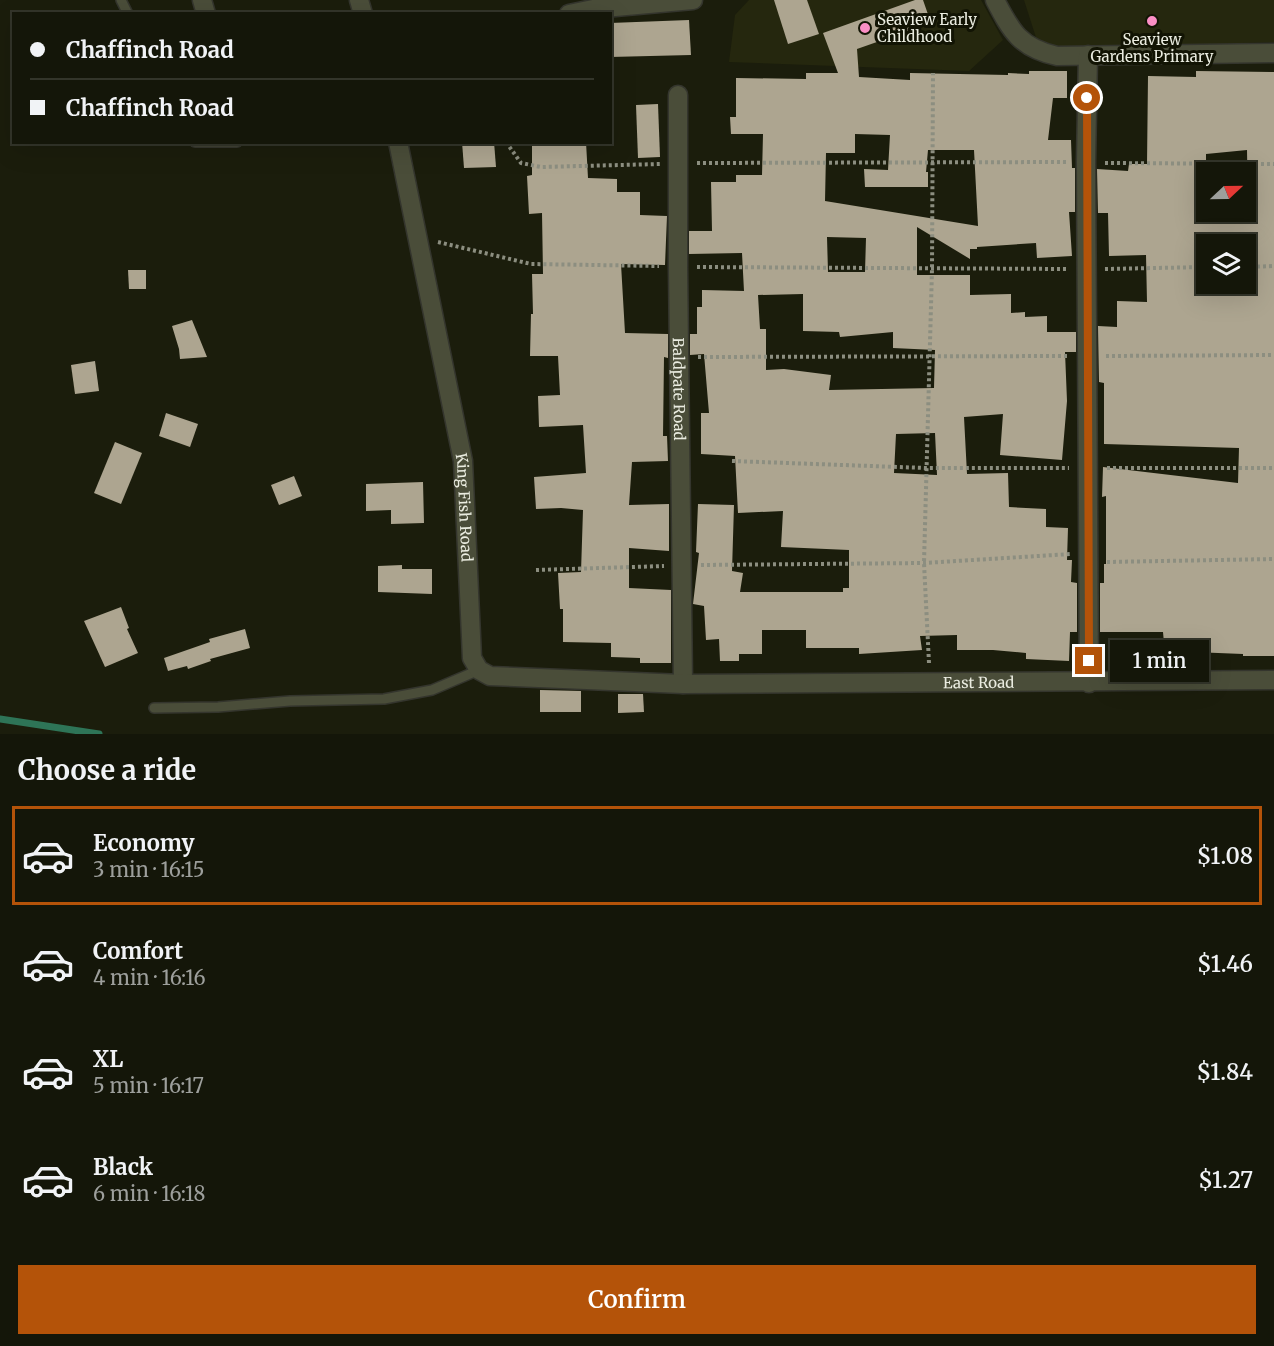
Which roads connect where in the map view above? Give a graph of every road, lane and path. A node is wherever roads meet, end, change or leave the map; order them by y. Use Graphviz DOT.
graph roads {
  1 [pos="693,0"];
  2 [pos="995,0"];
  3 [pos="630,3"];
  4 [pos="580,12"];
  5 [pos="1274,53"];
  6 [pos="1088,55"];
  7 [pos="933,73"];
  8 [pos="678,95"];
  9 [pos="398,144"];
  10 [pos="508,144"];
  11 [pos="933,162"];
  12 [pos="1086,162"];
  13 [pos="678,163"];
  14 [pos="1274,164"];
  15 [pos="417,237"];
  16 [pos="1274,266"];
  17 [pos="678,267"];
  18 [pos="1196,267"];
  19 [pos="1256,267"];
  20 [pos="932,269"];
  21 [pos="1087,269"];
  22 [pos="1274,355"];
  23 [pos="1087,356"];
  24 [pos="679,357"];
  25 [pos="930,358"];
  26 [pos="732,461"];
  27 [pos="926,468"];
  28 [pos="1088,468"];
  29 [pos="1274,468"];
  30 [pos="1089,553"];
  31 [pos="1274,559"];
  32 [pos="924,563"];
  33 [pos="682,565"];
  34 [pos="536,570"];
  35 [pos="479,670"];
  36 [pos="1274,680"];
  37 [pos="930,682"];
  38 [pos="1089,683"];
  39 [pos="683,684"];
  40 [pos="154,708"];
  1 -- 3 [label="street"];
  2 -- 6 [label="street"];
  3 -- 4 [label="street"];
  5 -- 6 [label="street"];
  6 -- 12 [label="street"];
  7 -- 11 [label="path"];
  8 -- 13 [label="street, Baldpate Road"];
  9 -- 15 [label="street, King Fish Road"];
  10 -- 13 [label="path"];
  11 -- 12 [label="path"];
  11 -- 13 [label="path"];
  11 -- 20 [label="path"];
  12 -- 14 [label="path"];
  12 -- 21 [label="street"];
  13 -- 17 [label="street, Baldpate Road"];
  15 -- 17 [label="path"];
  15 -- 35 [label="street, King Fish Road"];
  16 -- 19 [label="path"];
  17 -- 20 [label="path"];
  17 -- 24 [label="street, Baldpate Road"];
  18 -- 21 [label="path"];
  20 -- 21 [label="path"];
  20 -- 25 [label="path"];
  21 -- 23 [label="street"];
  22 -- 23 [label="path"];
  23 -- 25 [label="path"];
  23 -- 28 [label="street"];
  24 -- 25 [label="path"];
  24 -- 33 [label="street, Baldpate Road"];
  25 -- 27 [label="path"];
  26 -- 27 [label="path"];
  27 -- 28 [label="path"];
  27 -- 32 [label="path"];
  28 -- 29 [label="path"];
  28 -- 30 [label="street"];
  30 -- 31 [label="path"];
  30 -- 32 [label="path"];
  30 -- 38 [label="street"];
  32 -- 33 [label="path"];
  32 -- 37 [label="path"];
  33 -- 34 [label="path"];
  33 -- 39 [label="street, Baldpate Road"];
  35 -- 39 [label="street"];
  35 -- 40 [label="lane"];
  36 -- 38 [label="street, East Road"];
  37 -- 38 [label="street, East Road"];
  37 -- 39 [label="street, East Road"];
}
